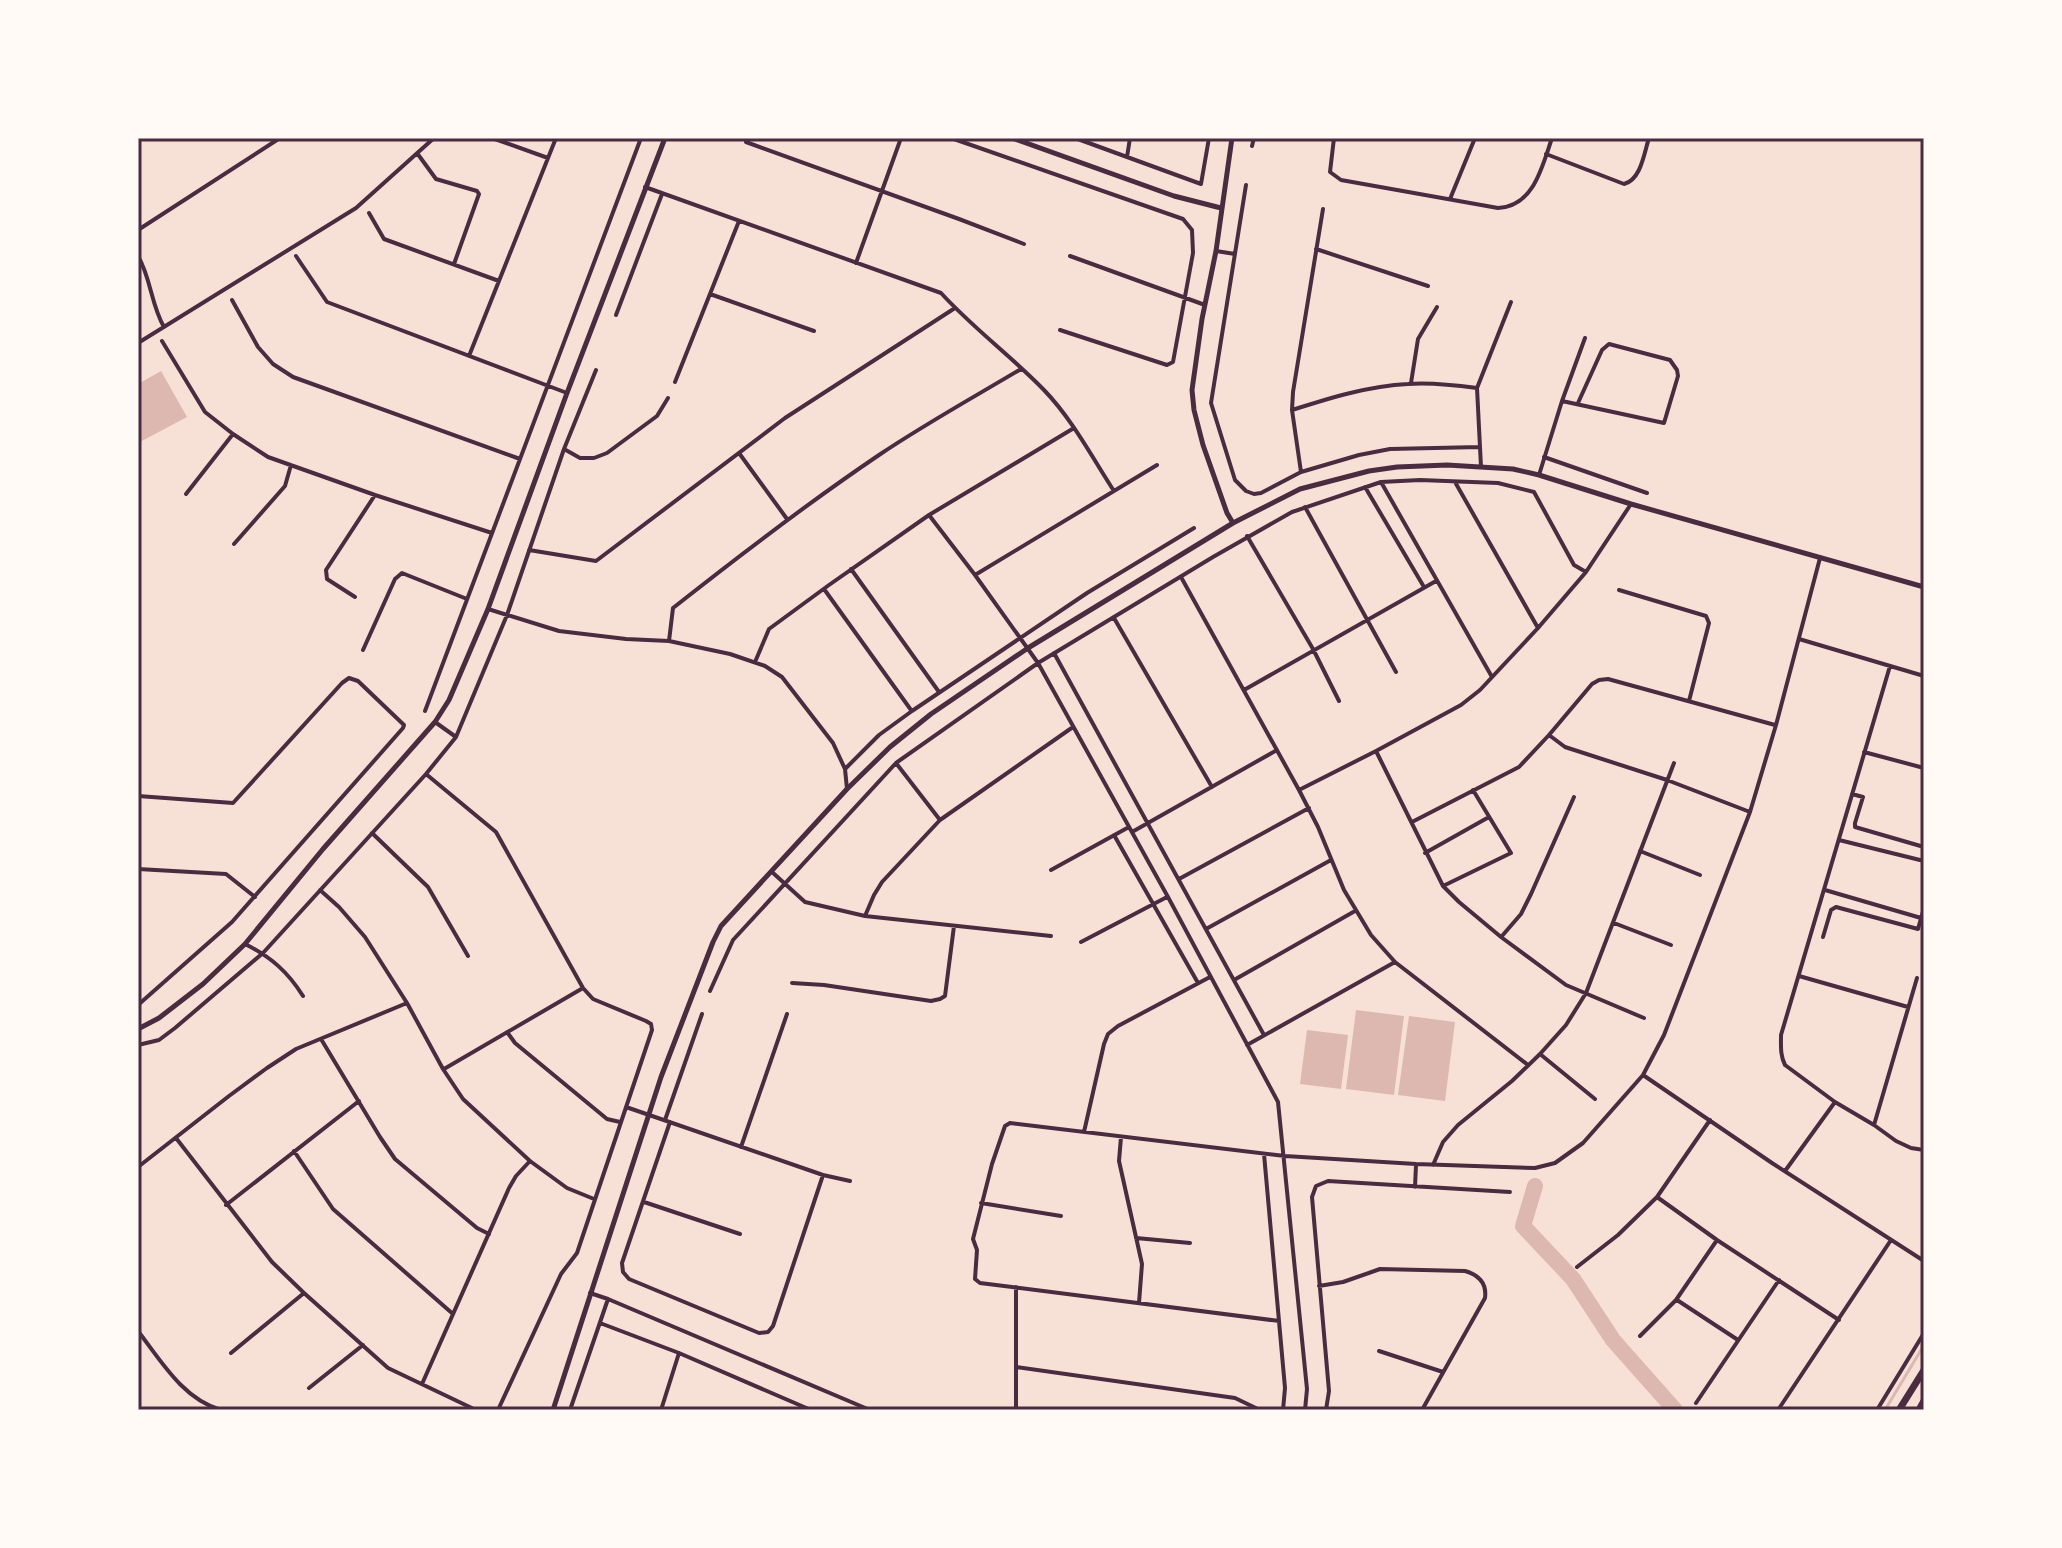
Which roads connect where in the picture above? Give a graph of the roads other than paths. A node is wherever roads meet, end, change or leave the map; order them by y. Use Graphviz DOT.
graph roads {
  1 [pos="280,138"];
  2 [pos="434,138"];
  3 [pos="492,138"];
  4 [pos="556,138"];
  5 [pos="641,138"];
  6 [pos="665,138"];
  7 [pos="901,138"];
  8 [pos="951,138"];
  9 [pos="1012,138"];
  10 [pos="1075,138"];
  11 [pos="1130,138"];
  12 [pos="1209,138"];
  13 [pos="1232,138"];
  14 [pos="1254,138"];
  15 [pos="1334,138"];
  16 [pos="1475,138"];
  17 [pos="1552,138"];
  18 [pos="1649,138"];
  19 [pos="746,142"];
  20 [pos="1252,146"];
  21 [pos="417,153"];
  22 [pos="1546,154"];
  23 [pos="1127,157"];
  24 [pos="548,158"];
  25 [pos="1246,185"];
  26 [pos="645,187"];
  27 [pos="881,191"];
  28 [pos="662,194"];
  29 [pos="1450,199"];
  30 [pos="1221,208"];
  31 [pos="1323,209"];
  32 [pos="369,213"];
  33 [pos="739,221"];
  34 [pos="138,230"];
  35 [pos="1024,244"];
  36 [pos="1316,249"];
  37 [pos="1216,251"];
  38 [pos="1235,254"];
  39 [pos="138,256"];
  40 [pos="296,256"];
  41 [pos="1070,256"];
  42 [pos="856,263"];
  43 [pos="454,264"];
  44 [pos="499,281"];
  45 [pos="1428,286"];
  46 [pos="710,294"];
  47 [pos="1185,298"];
  48 [pos="232,300"];
  49 [pos="1511,302"];
  50 [pos="1205,305"];
  51 [pos="1437,307"];
  52 [pos="955,308"];
  53 [pos="616,315"];
  54 [pos="164,327"];
  55 [pos="1060,330"];
  56 [pos="814,331"];
  57 [pos="1585,338"];
  58 [pos="162,341"];
  59 [pos="138,343"];
  60 [pos="469,356"];
  61 [pos="1021,369"];
  62 [pos="596,370"];
  63 [pos="675,382"];
  64 [pos="1411,383"];
  65 [pos="547,386"];
  66 [pos="1477,388"];
  67 [pos="567,393"];
  68 [pos="668,398"];
  69 [pos="1562,401"];
  70 [pos="1578,403"];
  71 [pos="1292,410"];
  72 [pos="1074,428"];
  73 [pos="233,434"];
  74 [pos="1480,447"];
  75 [pos="564,449"];
  76 [pos="739,453"];
  77 [pos="1544,457"];
  78 [pos="520,459"];
  79 [pos="291,465"];
  80 [pos="1157,465"];
  81 [pos="1481,467"];
  82 [pos="1301,472"];
  83 [pos="1539,475"];
  84 [pos="1381,482"];
  85 [pos="1455,482"];
  86 [pos="1365,487"];
  87 [pos="1114,491"];
  88 [pos="1647,493"];
  89 [pos="186,494"];
  90 [pos="375,495"];
  91 [pos="1631,504"];
  92 [pos="1305,507"];
  93 [pos="929,515"];
  94 [pos="787,519"];
  95 [pos="1233,523"];
  96 [pos="1194,528"];
  97 [pos="492,533"];
  98 [pos="1247,536"];
  99 [pos="234,544"];
  100 [pos="529,550"];
  101 [pos="1820,558"];
  102 [pos="851,569"];
  103 [pos="1586,572"];
  104 [pos="975,575"];
  105 [pos="1181,577"];
  106 [pos="1436,581"];
  107 [pos="1424,587"];
  108 [pos="1924,587"];
  109 [pos="824,589"];
  110 [pos="1619,590"];
  111 [pos="355,597"];
  112 [pos="467,599"];
  113 [pos="488,609"];
  114 [pos="507,615"];
  115 [pos="1114,618"];
  116 [pos="1367,619"];
  117 [pos="1538,628"];
  118 [pos="1019,637"];
  119 [pos="1799,639"];
  120 [pos="669,641"];
  121 [pos="1028,648"];
  122 [pos="1313,649"];
  123 [pos="363,650"];
  124 [pos="1054,653"];
  125 [pos="755,662"];
  126 [pos="1038,663"];
  127 [pos="1890,666"];
  128 [pos="1396,672"];
  129 [pos="1924,676"];
  130 [pos="1492,677"];
  131 [pos="1244,690"];
  132 [pos="939,692"];
  133 [pos="1339,701"];
  134 [pos="1689,701"];
  135 [pos="425,711"];
  136 [pos="912,711"];
  137 [pos="435,722"];
  138 [pos="1776,725"];
  139 [pos="1074,727"];
  140 [pos="1549,735"];
  141 [pos="456,737"];
  142 [pos="1277,750"];
  143 [pos="1376,751"];
  144 [pos="1864,752"];
  145 [pos="896,763"];
  146 [pos="1674,763"];
  147 [pos="1924,768"];
  148 [pos="845,769"];
  149 [pos="426,774"];
  150 [pos="1667,780"];
  151 [pos="1212,787"];
  152 [pos="847,789"];
  153 [pos="1299,790"];
  154 [pos="1473,790"];
  155 [pos="1852,794"];
  156 [pos="138,796"];
  157 [pos="1574,797"];
  158 [pos="1309,808"];
  159 [pos="1750,812"];
  160 [pos="1489,817"];
  161 [pos="940,820"];
  162 [pos="1412,822"];
  163 [pos="1148,823"];
  164 [pos="1130,829"];
  165 [pos="372,833"];
  166 [pos="1114,835"];
  167 [pos="1839,840"];
  168 [pos="1924,847"];
  169 [pos="1640,851"];
  170 [pos="1425,853"];
  171 [pos="1331,860"];
  172 [pos="1924,861"];
  173 [pos="138,869"];
  174 [pos="1051,870"];
  175 [pos="772,872"];
  176 [pos="1700,875"];
  177 [pos="1179,879"];
  178 [pos="786,884"];
  179 [pos="1443,886"];
  180 [pos="320,889"];
  181 [pos="1825,890"];
  182 [pos="255,897"];
  183 [pos="1168,897"];
  184 [pos="1155,905"];
  185 [pos="1924,908"];
  186 [pos="1355,911"];
  187 [pos="865,916"];
  188 [pos="1921,918"];
  189 [pos="1613,923"];
  190 [pos="954,926"];
  191 [pos="1206,929"];
  192 [pos="1051,936"];
  193 [pos="1501,937"];
  194 [pos="1823,937"];
  195 [pos="1081,942"];
  196 [pos="245,944"];
  197 [pos="1671,945"];
  198 [pos="263,953"];
  199 [pos="468,956"];
  200 [pos="1395,962"];
  201 [pos="1799,976"];
  202 [pos="1210,977"];
  203 [pos="1917,978"];
  204 [pos="1234,980"];
  205 [pos="792,983"];
  206 [pos="1198,983"];
  207 [pos="583,988"];
  208 [pos="710,991"];
  209 [pos="1586,993"];
  210 [pos="303,996"];
  211 [pos="407,1003"];
  212 [pos="138,1005"];
  213 [pos="1909,1007"];
  214 [pos="702,1014"];
  215 [pos="787,1014"];
  216 [pos="1644,1018"];
  217 [pos="138,1029"];
  218 [pos="507,1032"];
  219 [pos="1264,1035"];
  220 [pos="321,1039"];
  221 [pos="138,1045"];
  222 [pos="1247,1045"];
  223 [pos="1540,1054"];
  224 [pos="1528,1065"];
  225 [pos="443,1069"];
  226 [pos="1643,1075"];
  227 [pos="1595,1099"];
  228 [pos="359,1101"];
  229 [pos="1835,1102"];
  230 [pos="626,1107"];
  231 [pos="649,1114"];
  232 [pos="1710,1120"];
  233 [pos="668,1121"];
  234 [pos="621,1123"];
  235 [pos="1874,1125"];
  236 [pos="1083,1132"];
  237 [pos="1121,1137"];
  238 [pos="176,1138"];
  239 [pos="741,1147"];
  240 [pos="1924,1150"];
  241 [pos="294,1151"];
  242 [pos="1264,1154"];
  243 [pos="1285,1156"];
  244 [pos="530,1161"];
  245 [pos="1416,1164"];
  246 [pos="1433,1165"];
  247 [pos="138,1167"];
  248 [pos="1785,1171"];
  249 [pos="823,1175"];
  250 [pos="850,1181"];
  251 [pos="1415,1187"];
  252 [pos="1510,1192"];
  253 [pos="1657,1197"];
  254 [pos="594,1199"];
  255 [pos="643,1202"];
  256 [pos="981,1203"];
  257 [pos="226,1205"];
  258 [pos="1061,1216"];
  259 [pos="489,1234"];
  260 [pos="740,1234"];
  261 [pos="1136,1238"];
  262 [pos="1717,1240"];
  263 [pos="1891,1240"];
  264 [pos="1190,1243"];
  265 [pos="1924,1261"];
  266 [pos="1577,1267"];
  267 [pos="1779,1280"];
  268 [pos="1319,1286"];
  269 [pos="1016,1287"];
  270 [pos="304,1293"];
  271 [pos="590,1293"];
  272 [pos="608,1299"];
  273 [pos="1676,1300"];
  274 [pos="1139,1303"];
  275 [pos="453,1314"];
  276 [pos="1839,1320"];
  277 [pos="1279,1321"];
  278 [pos="600,1323"];
  279 [pos="138,1331"];
  280 [pos="1924,1333"];
  281 [pos="1640,1336"];
  282 [pos="1738,1340"];
  283 [pos="363,1345"];
  284 [pos="1379,1351"];
  285 [pos="231,1353"];
  286 [pos="679,1353"];
  287 [pos="1016,1367"];
  288 [pos="1924,1370"];
  289 [pos="1443,1372"];
  290 [pos="422,1384"];
  291 [pos="309,1388"];
  292 [pos="1924,1401"];
  293 [pos="1696,1403"];
  294 [pos="221,1410"];
  295 [pos="476,1410"];
  296 [pos="498,1410"];
  297 [pos="553,1410"];
  298 [pos="570,1410"];
  299 [pos="661,1410"];
  300 [pos="811,1410"];
  301 [pos="870,1410"];
  302 [pos="1016,1410"];
  303 [pos="1260,1410"];
  304 [pos="1283,1410"];
  305 [pos="1305,1410"];
  306 [pos="1326,1410"];
  307 [pos="1422,1410"];
  308 [pos="1778,1410"];
  309 [pos="1877,1410"];
  310 [pos="1899,1410"];
  311 [pos="1919,1410"];
  1 -- 34 [label="street"];
  2 -- 21 [label="street"];
  3 -- 24 [label="street"];
  4 -- 24 [label="street"];
  5 -- 65 [label="street"];
  6 -- 26 [label="street"];
  7 -- 27 [label="street"];
  8 -- 47 [label="street"];
  9 -- 30 [label="street"];
  10 -- 23 [label="street"];
  11 -- 23 [label="street"];
  12 -- 23 [label="street"];
  13 -- 30 [label="street"];
  14 -- 20 [label="street"];
  15 -- 29 [label="street"];
  16 -- 29 [label="street"];
  17 -- 22 [label="street"];
  18 -- 22 [label="street"];
  19 -- 27 [label="street"];
  21 -- 43 [label="street"];
  21 -- 54 [label="street"];
  22 -- 29 [label="street"];
  24 -- 44 [label="street"];
  25 -- 38 [label="street"];
  26 -- 28 [label="street"];
  26 -- 67 [label="street"];
  27 -- 35 [label="street"];
  27 -- 42 [label="street"];
  28 -- 33 [label="street"];
  28 -- 53 [label="street"];
  30 -- 37 [label="street"];
  31 -- 36 [label="street"];
  32 -- 43 [label="street"];
  33 -- 42 [label="street"];
  33 -- 46 [label="street"];
  36 -- 45 [label="street"];
  36 -- 71 [label="street"];
  37 -- 38 [label="street"];
  37 -- 50 [label="street"];
  38 -- 82 [label="street"];
  39 -- 54 [label="street"];
  40 -- 60 [label="street"];
  41 -- 47 [label="street"];
  42 -- 52 [label="street"];
  43 -- 44 [label="street"];
  44 -- 60 [label="street"];
  46 -- 56 [label="street"];
  46 -- 63 [label="street"];
  47 -- 50 [label="street"];
  47 -- 55 [label="street"];
  48 -- 78 [label="street"];
  49 -- 66 [label="street"];
  50 -- 95 [label="street"];
  51 -- 64 [label="street"];
  52 -- 61 [label="street"];
  52 -- 76 [label="street"];
  54 -- 59 [label="street"];
  57 -- 69 [label="street"];
  58 -- 73 [label="street"];
  60 -- 65 [label="street"];
  61 -- 72 [label="street"];
  61 -- 94 [label="street"];
  62 -- 75 [label="street"];
  64 -- 66 [label="street"];
  64 -- 71 [label="street"];
  65 -- 67 [label="street"];
  65 -- 78 [label="street"];
  66 -- 74 [label="street"];
  67 -- 113 [label="street"];
  68 -- 75 [label="street"];
  69 -- 70 [label="street"];
  69 -- 77 [label="street"];
  70 -- 70 [label="street"];
  71 -- 82 [label="street"];
  72 -- 87 [label="street"];
  72 -- 93 [label="street"];
  73 -- 79 [label="street"];
  73 -- 89 [label="street"];
  74 -- 81 [label="street"];
  74 -- 82 [label="street"];
  75 -- 100 [label="street"];
  76 -- 94 [label="street"];
  76 -- 100 [label="street"];
  77 -- 83 [label="street"];
  77 -- 88 [label="street"];
  78 -- 97 [label="street"];
  79 -- 90 [label="street"];
  79 -- 99 [label="street"];
  80 -- 87 [label="street"];
  81 -- 83 [label="street"];
  81 -- 95 [label="street"];
  83 -- 91 [label="street"];
  84 -- 85 [label="street"];
  84 -- 86 [label="street"];
  84 -- 106 [label="street"];
  85 -- 103 [label="street"];
  85 -- 117 [label="street"];
  86 -- 92 [label="street"];
  86 -- 107 [label="street"];
  87 -- 104 [label="street"];
  90 -- 97 [label="street"];
  90 -- 111 [label="street"];
  91 -- 101 [label="street"];
  91 -- 103 [label="street"];
  92 -- 98 [label="street"];
  92 -- 116 [label="street"];
  93 -- 102 [label="street"];
  93 -- 104 [label="street"];
  94 -- 120 [label="street"];
  95 -- 121 [label="street"];
  96 -- 118 [label="street"];
  97 -- 112 [label="street"];
  98 -- 105 [label="street"];
  98 -- 122 [label="street"];
  100 -- 114 [label="street"];
  101 -- 108 [label="street"];
  101 -- 119 [label="street"];
  102 -- 109 [label="street"];
  102 -- 132 [label="street"];
  103 -- 117 [label="street"];
  104 -- 118 [label="street"];
  105 -- 115 [label="street"];
  105 -- 131 [label="street"];
  106 -- 107 [label="street"];
  106 -- 130 [label="street"];
  107 -- 116 [label="street"];
  109 -- 125 [label="street"];
  109 -- 136 [label="street"];
  110 -- 134 [label="street"];
  112 -- 123 [label="street"];
  112 -- 135 [label="street"];
  113 -- 114 [label="street"];
  113 -- 137 [label="street"];
  114 -- 120 [label="street"];
  114 -- 141 [label="street"];
  115 -- 124 [label="street"];
  115 -- 151 [label="street"];
  116 -- 122 [label="street"];
  116 -- 128 [label="street"];
  117 -- 130 [label="street"];
  118 -- 121 [label="street"];
  118 -- 132 [label="street"];
  119 -- 127 [label="street"];
  119 -- 138 [label="street"];
  120 -- 125 [label="street"];
  121 -- 126 [label="street"];
  121 -- 152 [label="street"];
  122 -- 131 [label="street"];
  122 -- 133 [label="street"];
  124 -- 126 [label="street"];
  124 -- 163 [label="street"];
  125 -- 148 [label="street"];
  126 -- 139 [label="street"];
  126 -- 145 [label="street"];
  127 -- 129 [label="street"];
  127 -- 144 [label="street"];
  130 -- 143 [label="street"];
  131 -- 142 [label="street"];
  132 -- 136 [label="street"];
  134 -- 138 [label="street"];
  134 -- 140 [label="street"];
  136 -- 148 [label="street"];
  137 -- 141 [label="street"];
  137 -- 196 [label="street"];
  138 -- 159 [label="street"];
  139 -- 161 [label="street"];
  139 -- 164 [label="street"];
  140 -- 150 [label="street"];
  140 -- 154 [label="street"];
  141 -- 149 [label="street"];
  142 -- 151 [label="street"];
  142 -- 153 [label="street"];
  143 -- 153 [label="street"];
  143 -- 162 [label="street"];
  144 -- 147 [label="street"];
  144 -- 155 [label="street"];
  145 -- 161 [label="street"];
  145 -- 178 [label="street"];
  146 -- 150 [label="street"];
  148 -- 152 [label="street"];
  149 -- 165 [label="street"];
  149 -- 207 [label="street"];
  150 -- 159 [label="street"];
  150 -- 169 [label="street"];
  151 -- 163 [label="street"];
  152 -- 175 [label="street"];
  153 -- 158 [label="street"];
  154 -- 160 [label="street"];
  154 -- 162 [label="street"];
  155 -- 167 [label="street"];
  155 -- 168 [label="street"];
  156 -- 182 [label="street"];
  157 -- 193 [label="street"];
  158 -- 171 [label="street"];
  158 -- 177 [label="street"];
  159 -- 226 [label="street"];
  160 -- 170 [label="street"];
  160 -- 179 [label="street"];
  161 -- 187 [label="street"];
  162 -- 170 [label="street"];
  163 -- 164 [label="street"];
  163 -- 177 [label="street"];
  164 -- 166 [label="street"];
  164 -- 183 [label="street"];
  165 -- 180 [label="street"];
  165 -- 199 [label="street"];
  166 -- 174 [label="street"];
  166 -- 184 [label="street"];
  167 -- 172 [label="street"];
  167 -- 181 [label="street"];
  169 -- 176 [label="street"];
  169 -- 189 [label="street"];
  170 -- 179 [label="street"];
  171 -- 186 [label="street"];
  171 -- 191 [label="street"];
  173 -- 182 [label="street"];
  175 -- 178 [label="street"];
  175 -- 231 [label="street"];
  177 -- 191 [label="street"];
  178 -- 187 [label="street"];
  178 -- 208 [label="street"];
  179 -- 193 [label="street"];
  180 -- 198 [label="street"];
  180 -- 211 [label="street"];
  181 -- 188 [label="street"];
  181 -- 201 [label="street"];
  182 -- 212 [label="street"];
  183 -- 184 [label="street"];
  183 -- 202 [label="street"];
  184 -- 195 [label="street"];
  184 -- 206 [label="street"];
  185 -- 188 [label="street"];
  186 -- 200 [label="street"];
  186 -- 204 [label="street"];
  187 -- 190 [label="street"];
  188 -- 194 [label="street"];
  189 -- 197 [label="street"];
  189 -- 209 [label="street"];
  190 -- 192 [label="street"];
  190 -- 205 [label="street"];
  191 -- 204 [label="street"];
  193 -- 209 [label="street"];
  196 -- 198 [label="street"];
  196 -- 217 [label="street"];
  198 -- 210 [label="street"];
  198 -- 221 [label="street"];
  200 -- 219 [label="street"];
  200 -- 224 [label="street"];
  201 -- 213 [label="street"];
  201 -- 229 [label="street"];
  202 -- 206 [label="street"];
  202 -- 222 [label="street"];
  203 -- 213 [label="street"];
  204 -- 219 [label="street"];
  206 -- 236 [label="street"];
  207 -- 218 [label="street"];
  207 -- 230 [label="street"];
  209 -- 216 [label="street"];
  209 -- 223 [label="street"];
  211 -- 220 [label="street"];
  211 -- 225 [label="street"];
  213 -- 235 [label="street"];
  214 -- 233 [label="street"];
  215 -- 239 [label="street"];
  218 -- 225 [label="street"];
  218 -- 234 [label="street"];
  219 -- 222 [label="street"];
  220 -- 228 [label="street"];
  220 -- 238 [label="street"];
  222 -- 243 [label="street"];
  223 -- 224 [label="street"];
  223 -- 227 [label="street"];
  224 -- 246 [label="street"];
  225 -- 244 [label="street"];
  226 -- 232 [label="street"];
  226 -- 246 [label="street"];
  228 -- 241 [label="street"];
  228 -- 259 [label="street"];
  229 -- 235 [label="street"];
  229 -- 248 [label="street"];
  230 -- 231 [label="street"];
  230 -- 234 [label="street"];
  231 -- 233 [label="street"];
  231 -- 271 [label="street"];
  232 -- 248 [label="street"];
  232 -- 253 [label="street"];
  233 -- 239 [label="street"];
  233 -- 255 [label="street"];
  234 -- 254 [label="street"];
  235 -- 240 [label="street"];
  236 -- 237 [label="street"];
  236 -- 256 [label="street"];
  237 -- 242 [label="street"];
  237 -- 261 [label="street"];
  238 -- 247 [label="street"];
  238 -- 257 [label="street"];
  239 -- 249 [label="street"];
  241 -- 257 [label="street"];
  241 -- 275 [label="street"];
  242 -- 243 [label="street"];
  242 -- 277 [label="street"];
  243 -- 245 [label="street"];
  243 -- 305 [label="street"];
  244 -- 254 [label="street"];
  244 -- 259 [label="street"];
  245 -- 246 [label="street"];
  245 -- 251 [label="street"];
  248 -- 263 [label="street"];
  249 -- 250 [label="street"];
  249 -- 255 [label="street"];
  251 -- 252 [label="street"];
  251 -- 268 [label="street"];
  253 -- 262 [label="street"];
  253 -- 266 [label="street"];
  254 -- 296 [label="street"];
  255 -- 260 [label="street"];
  256 -- 258 [label="street"];
  256 -- 269 [label="street"];
  257 -- 270 [label="street"];
  259 -- 275 [label="street"];
  261 -- 264 [label="street"];
  261 -- 274 [label="street"];
  262 -- 267 [label="street"];
  262 -- 273 [label="street"];
  263 -- 265 [label="street"];
  263 -- 276 [label="street"];
  267 -- 276 [label="street"];
  267 -- 282 [label="street"];
  268 -- 289 [label="street"];
  268 -- 306 [label="street"];
  269 -- 274 [label="street"];
  269 -- 287 [label="street"];
  270 -- 283 [label="street"];
  270 -- 285 [label="street"];
  271 -- 272 [label="street"];
  271 -- 297 [label="street"];
  272 -- 278 [label="street"];
  272 -- 301 [label="street"];
  273 -- 281 [label="street"];
  273 -- 282 [label="street"];
  274 -- 277 [label="street"];
  275 -- 290 [label="street"];
  276 -- 308 [label="street"];
  277 -- 304 [label="street"];
  278 -- 286 [label="street"];
  278 -- 298 [label="street"];
  279 -- 294 [label="street"];
  280 -- 309 [label="street"];
  282 -- 293 [label="street"];
  283 -- 290 [label="street"];
  283 -- 291 [label="street"];
  284 -- 289 [label="street"];
  286 -- 299 [label="street"];
  286 -- 300 [label="street"];
  287 -- 302 [label="street"];
  287 -- 303 [label="street"];
  288 -- 310 [label="main road"];
  289 -- 307 [label="street"];
  290 -- 295 [label="street"];
  292 -- 311 [label="main road"];
}
